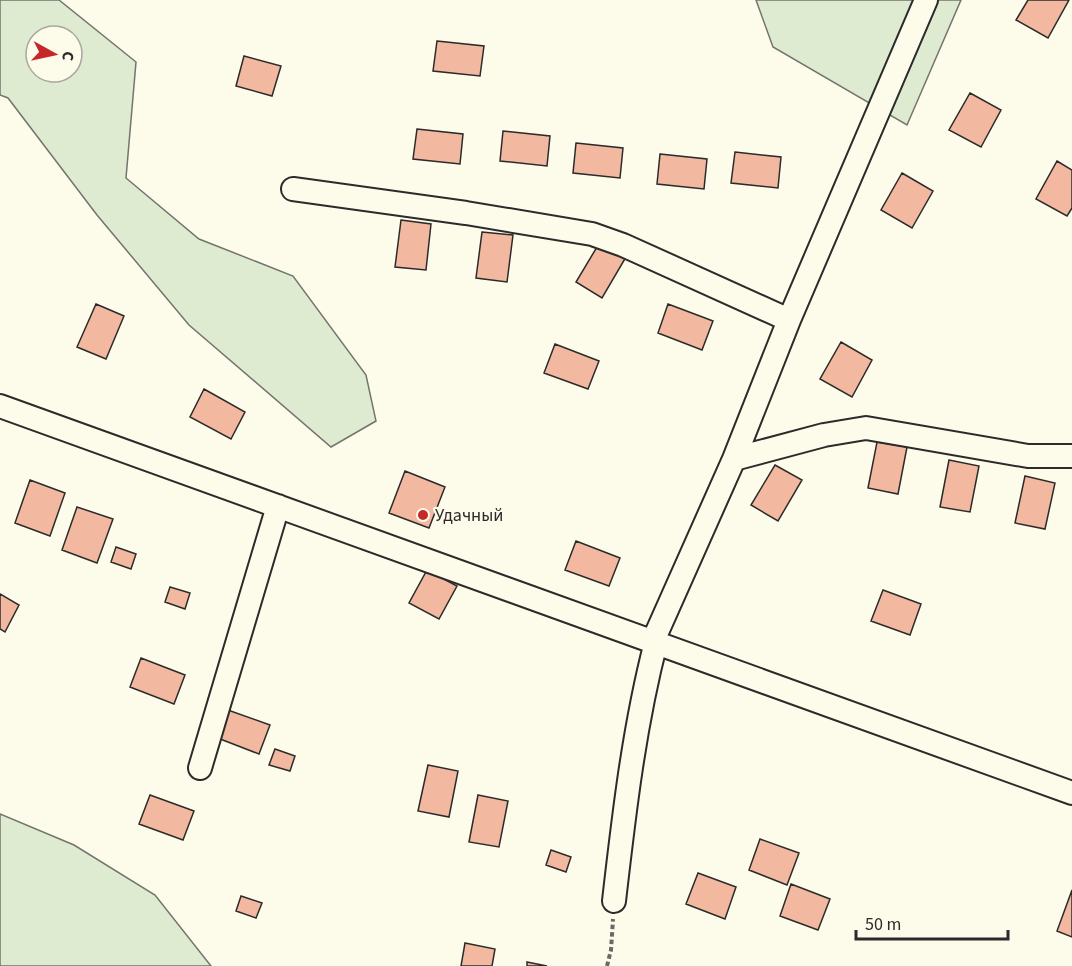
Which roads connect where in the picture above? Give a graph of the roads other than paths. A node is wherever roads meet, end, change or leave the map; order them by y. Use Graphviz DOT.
graph roads {
  1 [pos="926,0"];
  2 [pos="293,189"];
  3 [pos="789,320"];
  4 [pos="0,406"];
  5 [pos="1072,456"];
  6 [pos="734,459"];
  7 [pos="278,507"];
  8 [pos="654,642"];
  9 [pos="200,768"];
  10 [pos="1072,793"];
  11 [pos="614,901"];
  1 -- 3 [label="street"];
  2 -- 3 [label="street"];
  3 -- 6 [label="street"];
  4 -- 7 [label="street"];
  5 -- 6 [label="street"];
  6 -- 8 [label="street"];
  7 -- 8 [label="street"];
  7 -- 9 [label="street"];
  8 -- 10 [label="street"];
  8 -- 11 [label="street"];
}
